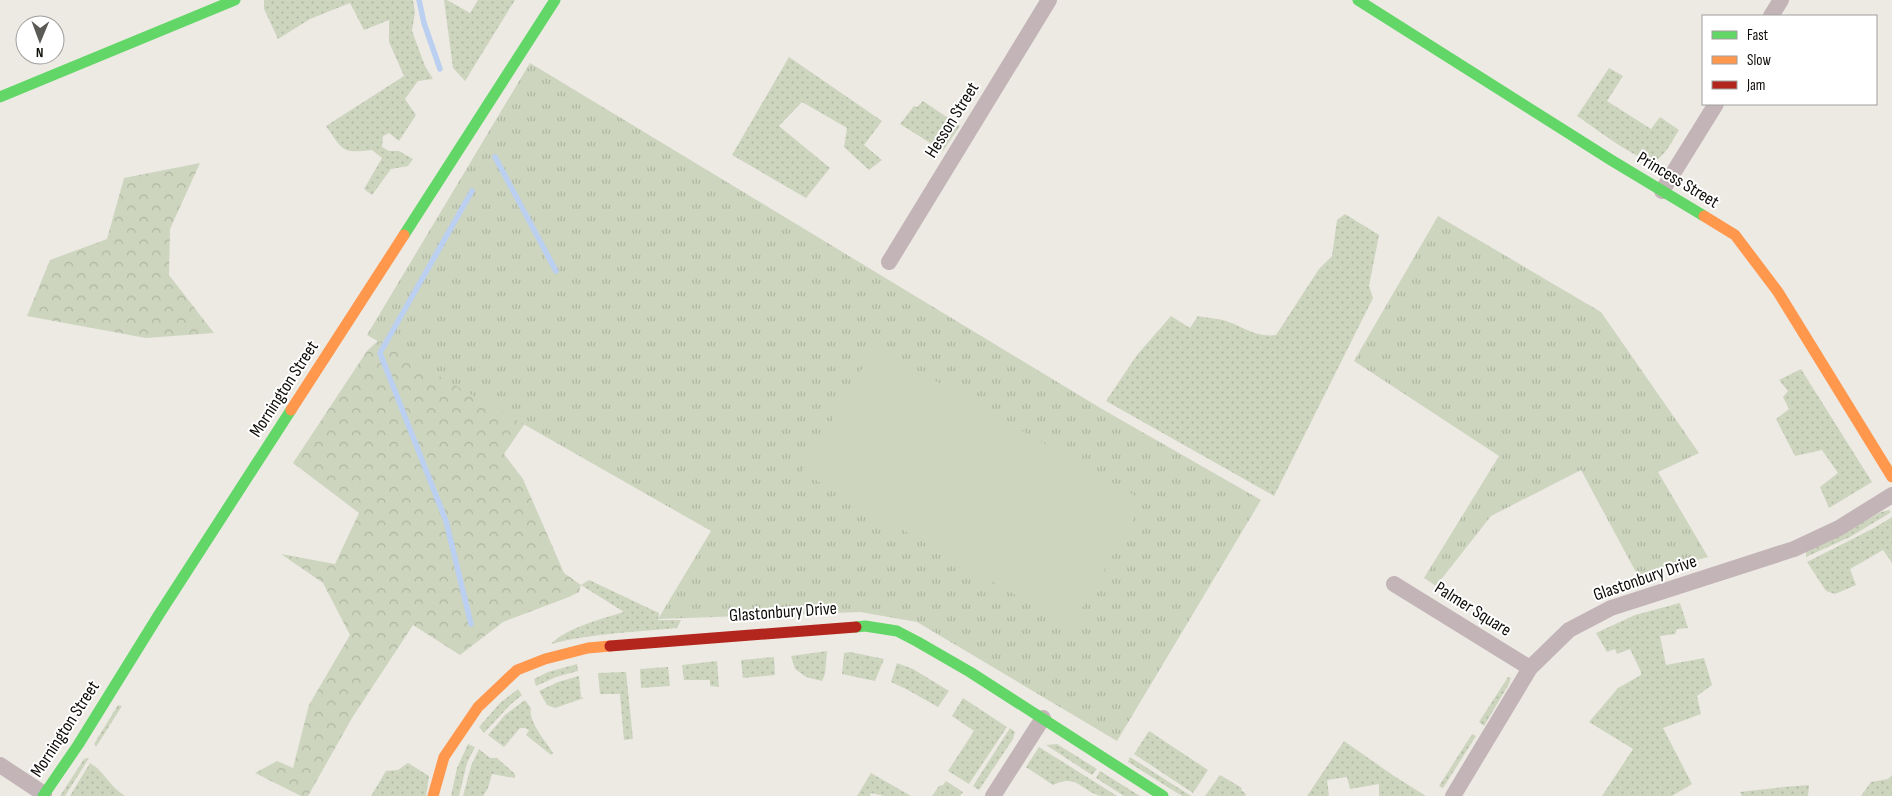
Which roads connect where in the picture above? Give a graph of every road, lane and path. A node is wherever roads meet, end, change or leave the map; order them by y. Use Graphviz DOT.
graph roads {
  1 [pos="235,0"];
  2 [pos="555,0"];
  3 [pos="1049,0"];
  4 [pos="1358,0"];
  5 [pos="1781,0"];
  6 [pos="1772,15"];
  7 [pos="0,97"];
  8 [pos="1715,105"];
  9 [pos="1662,191"];
  10 [pos="889,262"];
  11 [pos="1892,477"];
  12 [pos="1892,495"];
  13 [pos="1394,584"];
  14 [pos="1530,668"];
  15 [pos="1043,718"];
  16 [pos="0,765"];
  17 [pos="43,795"];
  18 [pos="433,796"];
  19 [pos="993,796"];
  20 [pos="1162,796"];
  21 [pos="1453,796"];
  1 -- 7 [label="street"];
  2 -- 17 [label="street, Mornington Street"];
  3 -- 10 [label="street, Hesson Street"];
  4 -- 9 [label="street, Princess Street"];
  5 -- 6 [label="street"];
  8 -- 9 [label="street"];
  9 -- 11 [label="street, Princess Street"];
  12 -- 14 [label="street, Glastonbury Drive"];
  13 -- 14 [label="street, Palmer Square"];
  14 -- 21 [label="street, Glastonbury Drive"];
  15 -- 18 [label="street, Glastonbury Drive"];
  15 -- 19 [label="street"];
  15 -- 20 [label="street, Glastonbury Drive"];
  16 -- 17 [label="street"];
}
